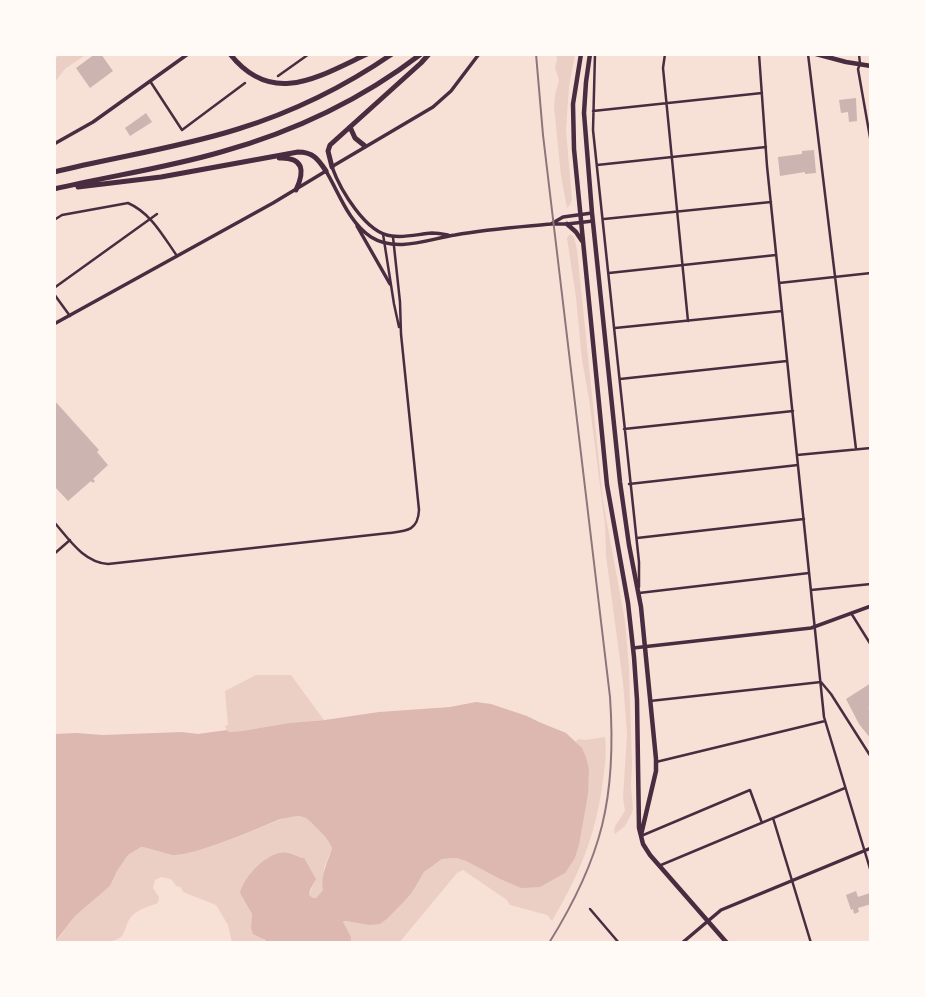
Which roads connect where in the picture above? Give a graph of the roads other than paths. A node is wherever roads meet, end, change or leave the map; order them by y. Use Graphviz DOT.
graph roads {
  1 [pos="188,54"];
  2 [pos="230,54"];
  3 [pos="309,54"];
  4 [pos="367,54"];
  5 [pos="392,54"];
  6 [pos="421,54"];
  7 [pos="429,54"];
  8 [pos="479,54"];
  9 [pos="581,54"];
  10 [pos="593,54"];
  11 [pos="664,54"];
  12 [pos="759,54"];
  13 [pos="808,54"];
  14 [pos="816,54"];
  15 [pos="859,54"];
  16 [pos="860,64"];
  17 [pos="871,65"];
  18 [pos="278,76"];
  19 [pos="150,81"];
  20 [pos="245,83"];
  21 [pos="762,93"];
  22 [pos="667,103"];
  23 [pos="593,111"];
  24 [pos="350,127"];
  25 [pos="871,143"];
  26 [pos="54,144"];
  27 [pos="365,146"];
  28 [pos="765,147"];
  29 [pos="672,157"];
  30 [pos="261,160"];
  31 [pos="597,165"];
  32 [pos="332,167"];
  33 [pos="326,171"];
  34 [pos="54,172"];
  35 [pos="54,190"];
  36 [pos="296,190"];
  37 [pos="771,202"];
  38 [pos="678,211"];
  39 [pos="593,213"];
  40 [pos="156,214"];
  41 [pos="580,215"];
  42 [pos="150,218"];
  43 [pos="353,218"];
  44 [pos="602,219"];
  45 [pos="54,220"];
  46 [pos="593,221"];
  47 [pos="581,222"];
  48 [pos="551,224"];
  49 [pos="567,224"];
  50 [pos="383,234"];
  51 [pos="454,235"];
  52 [pos="393,237"];
  53 [pos="384,242"];
  54 [pos="394,244"];
  55 [pos="583,244"];
  56 [pos="177,256"];
  57 [pos="776,256"];
  58 [pos="683,265"];
  59 [pos="608,273"];
  60 [pos="871,273"];
  61 [pos="835,277"];
  62 [pos="779,283"];
  63 [pos="390,284"];
  64 [pos="54,288"];
  65 [pos="54,294"];
  66 [pos="782,311"];
  67 [pos="70,316"];
  68 [pos="688,321"];
  69 [pos="54,324"];
  70 [pos="613,328"];
  71 [pos="401,334"];
  72 [pos="788,361"];
  73 [pos="619,379"];
  74 [pos="793,411"];
  75 [pos="624,429"];
  76 [pos="871,448"];
  77 [pos="856,449"];
  78 [pos="797,455"];
  79 [pos="798,465"];
  80 [pos="629,484"];
  81 [pos="804,519"];
  82 [pos="54,522"];
  83 [pos="635,538"];
  84 [pos="70,540"];
  85 [pos="54,554"];
  86 [pos="810,573"];
  87 [pos="871,584"];
  88 [pos="811,590"];
  89 [pos="638,593"];
  90 [pos="871,606"];
  91 [pos="851,613"];
  92 [pos="815,627"];
  93 [pos="871,645"];
  94 [pos="645,647"];
  95 [pos="633,648"];
  96 [pos="821,682"];
  97 [pos="650,701"];
  98 [pos="825,721"];
  99 [pos="871,757"];
  100 [pos="656,762"];
  101 [pos="845,788"];
  102 [pos="774,818"];
  103 [pos="762,823"];
  104 [pos="641,836"];
  105 [pos="871,848"];
  106 [pos="864,851"];
  107 [pos="660,866"];
  108 [pos="871,872"];
  109 [pos="793,881"];
  110 [pos="590,909"];
  111 [pos="708,920"];
  112 [pos="619,943"];
  113 [pos="682,943"];
  114 [pos="727,943"];
  115 [pos="811,943"];
  1 -- 19 [label="street"];
  2 -- 4 [label="highway"];
  3 -- 18 [label="street"];
  5 -- 34 [label="highway"];
  6 -- 35 [label="highway"];
  7 -- 24 [label="highway"];
  8 -- 27 [label="street"];
  9 -- 41 [label="main road"];
  10 -- 23 [label="street"];
  10 -- 39 [label="main road"];
  11 -- 22 [label="street"];
  12 -- 21 [label="street"];
  13 -- 61 [label="street"];
  14 -- 16 [label="main road"];
  15 -- 16 [label="street"];
  16 -- 17 [label="main road"];
  16 -- 25 [label="street"];
  19 -- 20 [label="street"];
  19 -- 26 [label="street"];
  21 -- 22 [label="street"];
  21 -- 28 [label="street"];
  22 -- 23 [label="street"];
  22 -- 29 [label="street"];
  23 -- 31 [label="street"];
  24 -- 27 [label="highway"];
  24 -- 32 [label="highway"];
  27 -- 32 [label="street"];
  28 -- 29 [label="street"];
  28 -- 37 [label="street"];
  29 -- 31 [label="street"];
  29 -- 38 [label="street"];
  30 -- 33 [label="highway"];
  30 -- 35 [label="highway"];
  30 -- 36 [label="highway"];
  31 -- 44 [label="street"];
  32 -- 33 [label="street"];
  32 -- 50 [label="street"];
  33 -- 36 [label="street"];
  33 -- 43 [label="street"];
  36 -- 56 [label="street"];
  37 -- 38 [label="street"];
  37 -- 57 [label="street"];
  38 -- 44 [label="street"];
  38 -- 58 [label="street"];
  39 -- 41 [label="street"];
  39 -- 46 [label="main road"];
  40 -- 42 [label="street"];
  41 -- 47 [label="main road"];
  41 -- 48 [label="street"];
  42 -- 45 [label="street"];
  42 -- 56 [label="street"];
  42 -- 64 [label="street"];
  43 -- 53 [label="street"];
  43 -- 63 [label="street"];
  44 -- 59 [label="street"];
  46 -- 47 [label="street"];
  46 -- 89 [label="main road"];
  47 -- 49 [label="street"];
  47 -- 55 [label="main road"];
  48 -- 49 [label="street"];
  48 -- 51 [label="street"];
  49 -- 55 [label="main road"];
  50 -- 52 [label="street"];
  50 -- 53 [label="street"];
  51 -- 52 [label="street"];
  51 -- 54 [label="street"];
  52 -- 54 [label="street"];
  53 -- 54 [label="street"];
  53 -- 63 [label="street"];
  54 -- 71 [label="street"];
  55 -- 95 [label="main road"];
  56 -- 67 [label="street"];
  57 -- 58 [label="street"];
  57 -- 62 [label="street"];
  58 -- 59 [label="street"];
  58 -- 68 [label="street"];
  59 -- 70 [label="street"];
  60 -- 61 [label="street"];
  61 -- 62 [label="street"];
  61 -- 77 [label="street"];
  62 -- 66 [label="street"];
  63 -- 71 [label="street"];
  65 -- 67 [label="street"];
  66 -- 68 [label="street"];
  66 -- 72 [label="street"];
  67 -- 69 [label="street"];
  68 -- 70 [label="street"];
  70 -- 73 [label="street"];
  71 -- 84 [label="street"];
  72 -- 73 [label="street"];
  72 -- 74 [label="street"];
  73 -- 75 [label="street"];
  74 -- 75 [label="street"];
  74 -- 78 [label="street"];
  75 -- 80 [label="street"];
  76 -- 77 [label="street"];
  77 -- 78 [label="street"];
  78 -- 79 [label="street"];
  79 -- 80 [label="street"];
  79 -- 81 [label="street"];
  80 -- 83 [label="street"];
  81 -- 83 [label="street"];
  81 -- 86 [label="street"];
  82 -- 84 [label="street"];
  83 -- 89 [label="street"];
  84 -- 85 [label="street"];
  86 -- 88 [label="street"];
  86 -- 89 [label="street"];
  87 -- 88 [label="street"];
  88 -- 92 [label="street"];
  89 -- 94 [label="main road"];
  90 -- 91 [label="street"];
  91 -- 92 [label="street"];
  91 -- 93 [label="street"];
  92 -- 94 [label="street"];
  92 -- 96 [label="street"];
  94 -- 95 [label="street"];
  94 -- 97 [label="main road"];
  95 -- 104 [label="main road"];
  96 -- 97 [label="street"];
  96 -- 98 [label="street"];
  96 -- 99 [label="street"];
  97 -- 100 [label="main road"];
  98 -- 100 [label="street"];
  98 -- 101 [label="street"];
  100 -- 104 [label="main road"];
  101 -- 102 [label="street"];
  101 -- 106 [label="street"];
  102 -- 103 [label="street"];
  102 -- 109 [label="street"];
  103 -- 104 [label="street"];
  103 -- 107 [label="street"];
  104 -- 107 [label="main road"];
  105 -- 106 [label="street"];
  106 -- 108 [label="street"];
  106 -- 109 [label="street"];
  107 -- 111 [label="main road"];
  109 -- 111 [label="street"];
  109 -- 115 [label="street"];
  110 -- 112 [label="street"];
  111 -- 113 [label="street"];
  111 -- 114 [label="main road"];
}
